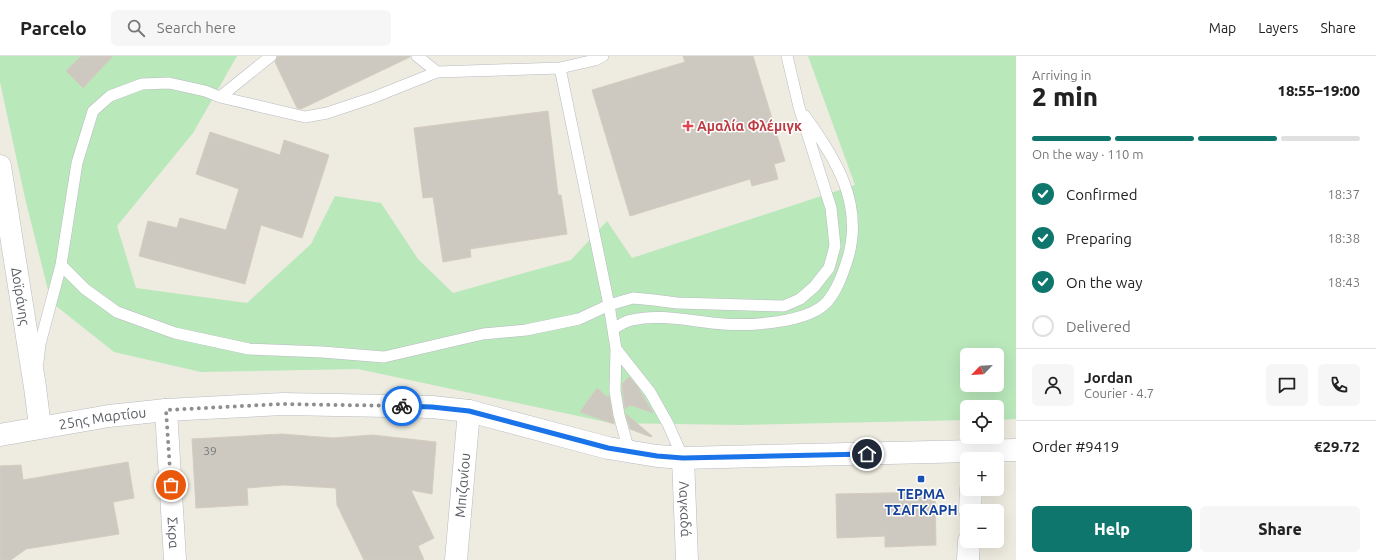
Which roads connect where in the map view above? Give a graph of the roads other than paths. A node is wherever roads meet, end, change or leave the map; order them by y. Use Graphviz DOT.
graph roads {
  1 [pos="271,56"];
  2 [pos="417,56"];
  3 [pos="603,56"];
  4 [pos="787,56"];
  5 [pos="560,68"];
  6 [pos="437,72"];
  7 [pos="220,97"];
  8 [pos="799,107"];
  9 [pos="0,166"];
  10 [pos="62,265"];
  11 [pos="609,306"];
  12 [pos="613,329"];
  13 [pos="616,349"];
  14 [pos="35,387"];
  15 [pos="166,410"];
  16 [pos="469,411"];
  17 [pos="40,427"];
  18 [pos="0,435"];
  19 [pos="1016,450"];
  20 [pos="629,451"];
  21 [pos="999,452"];
  22 [pos="960,455"];
  23 [pos="683,458"];
  24 [pos="969,548"];
  25 [pos="175,560"];
  26 [pos="456,560"];
  27 [pos="687,560"];
  28 [pos="968,560"];
  1 -- 7 [label="lane"];
  2 -- 6 [label="lane"];
  3 -- 5 [label="lane"];
  4 -- 8 [label="lane"];
  5 -- 6 [label="lane"];
  5 -- 11 [label="lane"];
  6 -- 7 [label="lane"];
  7 -- 10 [label="lane"];
  8 -- 11 [label="lane"];
  8 -- 12 [label="lane"];
  9 -- 14 [label="street, Δοϊράνης"];
  10 -- 11 [label="lane"];
  10 -- 14 [label="lane"];
  11 -- 12 [label="lane"];
  12 -- 13 [label="lane"];
  13 -- 20 [label="lane"];
  13 -- 23 [label="lane"];
  14 -- 17 [label="street, Δοϊράνης"];
  15 -- 16 [label="street, 25ης Μαρτίου"];
  15 -- 17 [label="street, 25ης Μαρτίου"];
  15 -- 25 [label="street, Σκρα"];
  16 -- 20 [label="street, 25ης Μαρτίου"];
  16 -- 26 [label="street, Μπιζανίου"];
  17 -- 18 [label="street, 25ης Μαρτίου"];
  19 -- 21 [label="street, 25ης Μαρτίου"];
  20 -- 23 [label="street, 25ης Μαρτίου"];
  22 -- 23 [label="street, 25ης Μαρτίου"];
  23 -- 27 [label="street, Λαγκαδά"];
  24 -- 28 [label="street"];
}
